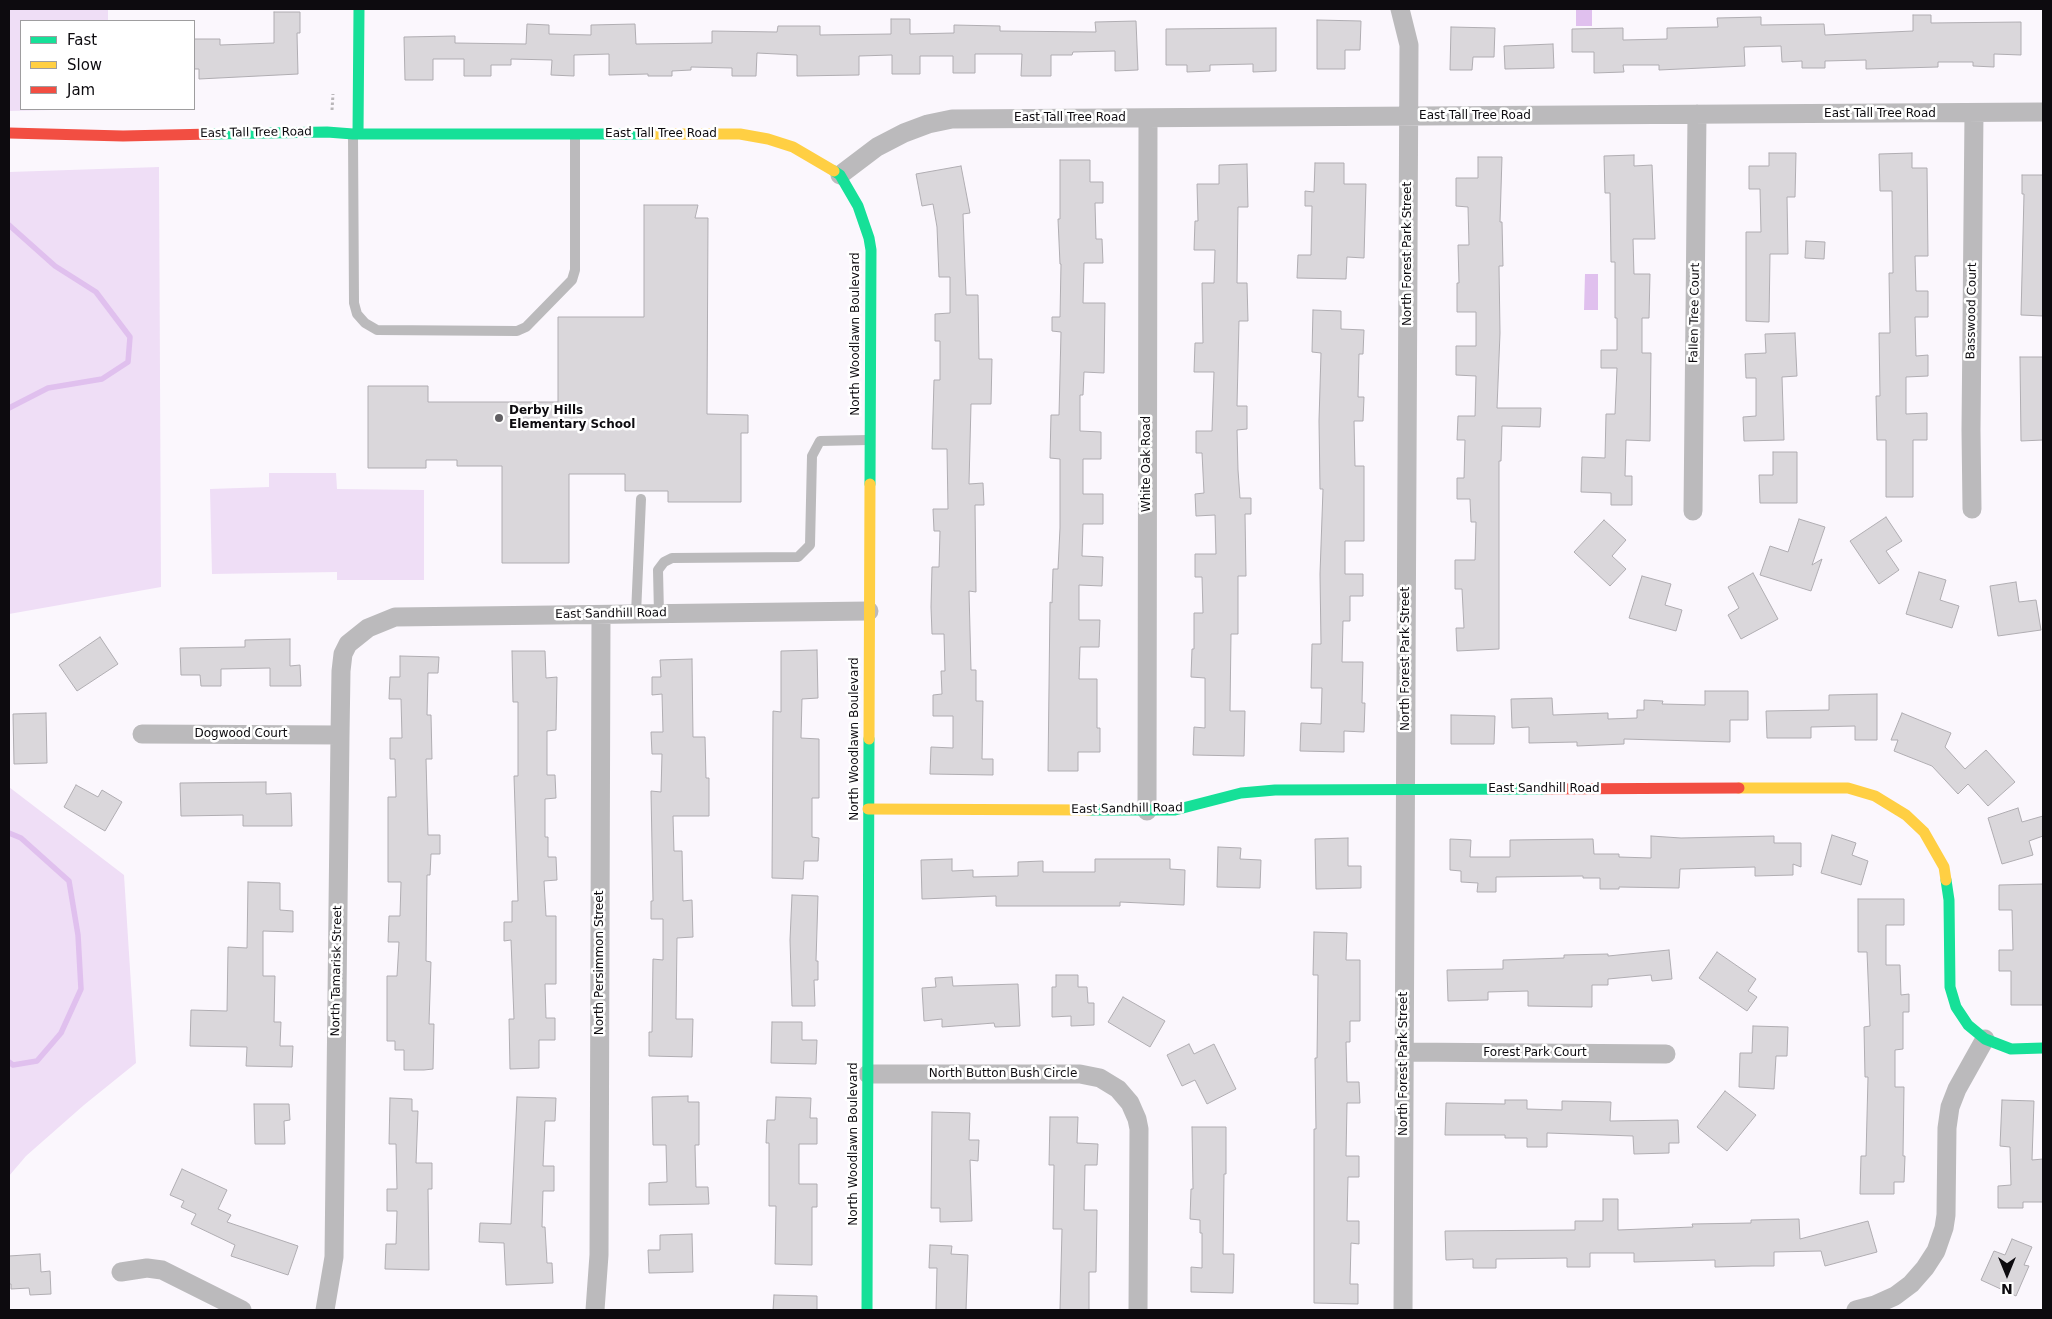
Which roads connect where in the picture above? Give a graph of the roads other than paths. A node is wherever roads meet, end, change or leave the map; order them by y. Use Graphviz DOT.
graph roads {
  1 [pos="359,9"];
  2 [pos="1400,9"];
  3 [pos="2043,112"];
  4 [pos="1974,113"];
  5 [pos="1697,114"];
  6 [pos="1408,116"];
  7 [pos="1148,118"];
  8 [pos="9,134"];
  9 [pos="356,134"];
  10 [pos="576,134"];
  11 [pos="840,175"];
  12 [pos="869,440"];
  13 [pos="641,499"];
  14 [pos="1972,509"];
  15 [pos="1692,511"];
  16 [pos="869,611"];
  17 [pos="636,614"];
  18 [pos="659,614"];
  19 [pos="601,615"];
  20 [pos="358,636"];
  21 [pos="142,734"];
  22 [pos="340,735"];
  23 [pos="1405,790"];
  24 [pos="868,809"];
  25 [pos="1147,811"];
  26 [pos="1985,1039"];
  27 [pos="2043,1048"];
  28 [pos="1404,1052"];
  29 [pos="1666,1054"];
  30 [pos="868,1074"];
  31 [pos="121,1272"];
  32 [pos="242,1310"];
  33 [pos="324,1310"];
  34 [pos="595,1310"];
  35 [pos="867,1310"];
  36 [pos="1138,1310"];
  37 [pos="1403,1310"];
  38 [pos="1856,1310"];
  1 -- 9 [label="street"];
  2 -- 6 [label="street, North Forest Park Street"];
  3 -- 4 [label="street, East Tall Tree Road"];
  4 -- 5 [label="street, East Tall Tree Road"];
  4 -- 14 [label="street, Basswood Court"];
  5 -- 6 [label="street, East Tall Tree Road"];
  5 -- 15 [label="street, Fallen Tree Court"];
  6 -- 7 [label="street, East Tall Tree Road"];
  6 -- 23 [label="street, North Forest Park Street"];
  7 -- 11 [label="street, East Tall Tree Road"];
  7 -- 25 [label="street, White Oak Road"];
  8 -- 9 [label="street, East Tall Tree Road"];
  9 -- 10 [label="street, East Tall Tree Road"];
  9 -- 10 [label="lane"];
  10 -- 11 [label="street, East Tall Tree Road"];
  11 -- 12 [label="street, North Woodlawn Boulevard"];
  12 -- 16 [label="street, North Woodlawn Boulevard"];
  12 -- 18 [label="lane"];
  13 -- 17 [label="lane"];
  16 -- 18 [label="street, East Sandhill Road"];
  16 -- 24 [label="street, North Woodlawn Boulevard"];
  17 -- 18 [label="street, East Sandhill Road"];
  17 -- 19 [label="street, East Sandhill Road"];
  19 -- 20 [label="street, East Sandhill Road"];
  19 -- 34 [label="street, North Persimmon Street"];
  20 -- 22 [label="street, North Tamarisk Street"];
  21 -- 22 [label="street, Dogwood Court"];
  22 -- 33 [label="street, North Tamarisk Street"];
  23 -- 25 [label="street, East Sandhill Road"];
  23 -- 26 [label="street, East Sandhill Road"];
  23 -- 28 [label="street, North Forest Park Street"];
  24 -- 25 [label="street, East Sandhill Road"];
  24 -- 30 [label="street, North Woodlawn Boulevard"];
  26 -- 27 [label="street, East Sandhill Road"];
  26 -- 38 [label="street"];
  28 -- 29 [label="street, Forest Park Court"];
  28 -- 37 [label="street, North Forest Park Street"];
  30 -- 35 [label="street, North Woodlawn Boulevard"];
  30 -- 36 [label="street, North Button Bush Circle"];
  31 -- 32 [label="street"];
}
